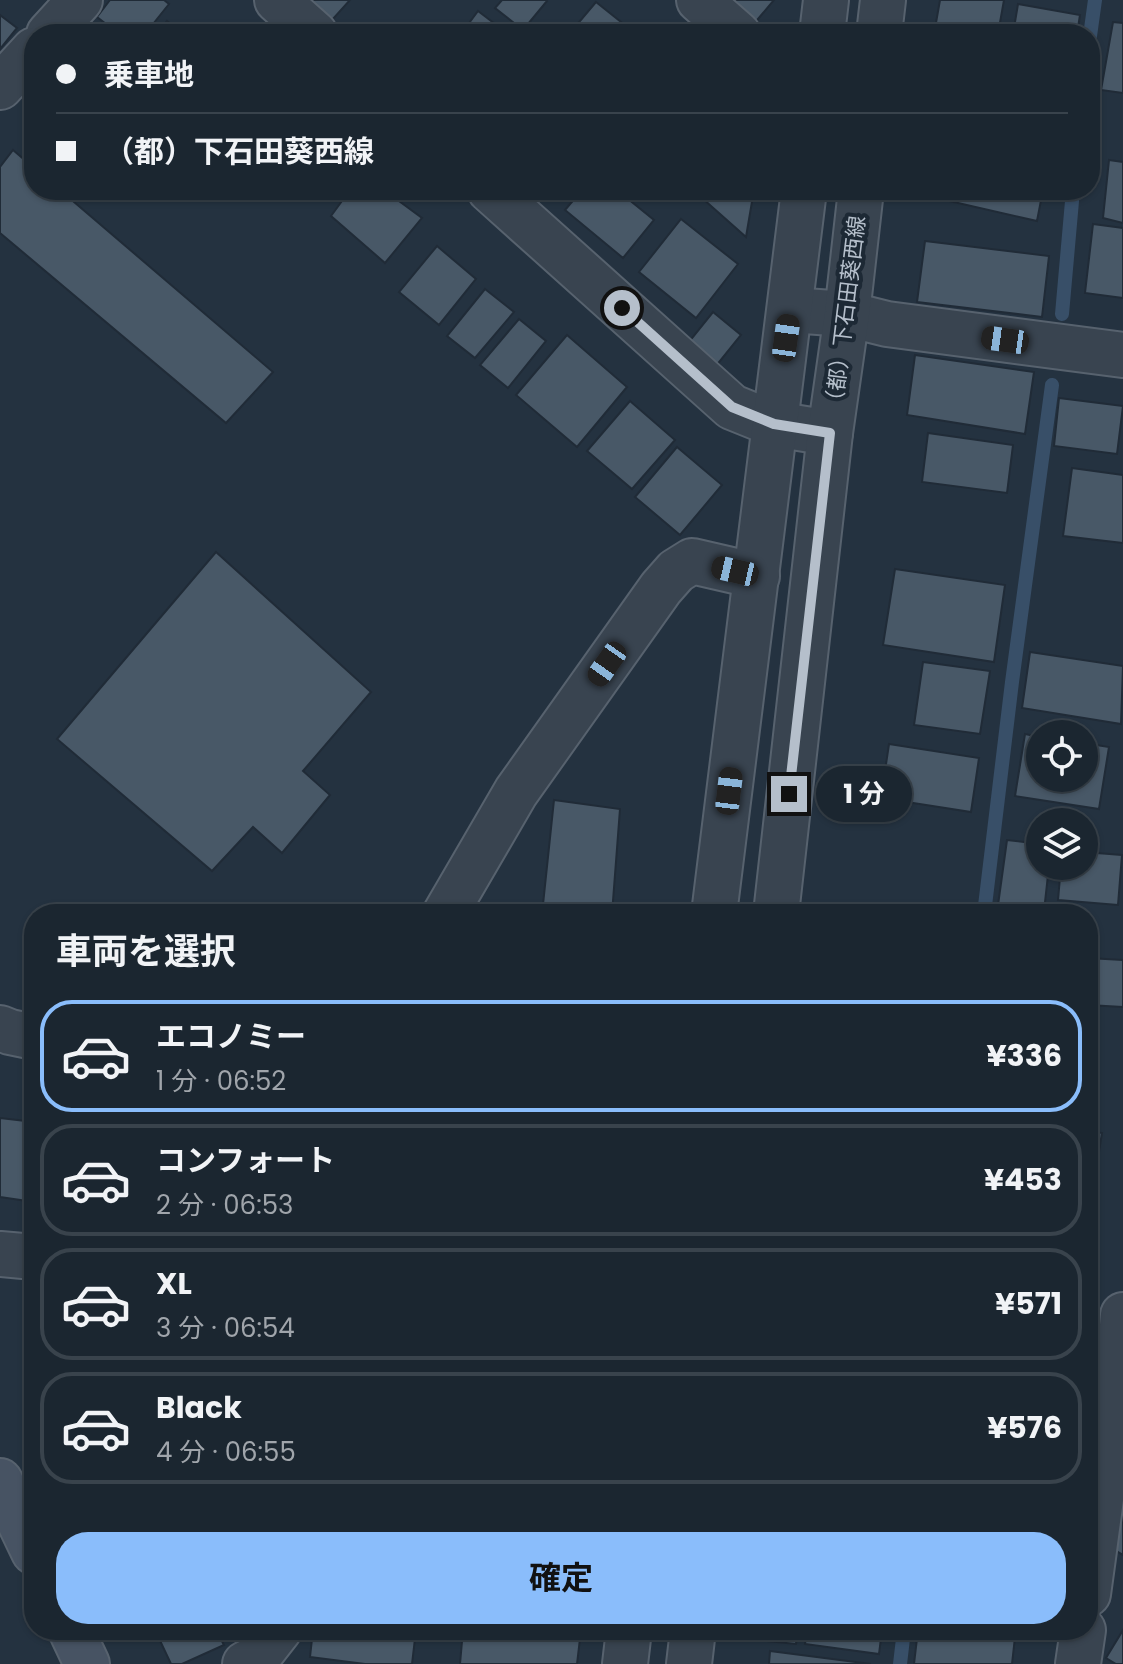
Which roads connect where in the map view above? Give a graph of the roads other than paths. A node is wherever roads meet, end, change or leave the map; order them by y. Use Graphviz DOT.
graph roads {
  1 [pos="80,0"];
  2 [pos="277,0"];
  3 [pos="699,0"];
  4 [pos="826,0"];
  5 [pos="883,0"];
  6 [pos="58,24"];
  7 [pos="304,24"];
  8 [pos="727,24"];
  9 [pos="823,24"];
  10 [pos="880,24"];
  11 [pos="24,61"];
  12 [pos="0,87"];
  13 [pos="501,200"];
  14 [pos="803,200"];
  15 [pos="860,200"];
  16 [pos="790,310"];
  17 [pos="847,314"];
  18 [pos="1123,355"];
  19 [pos="774,424"];
  20 [pos="830,433"];
  21 [pos="757,576"];
  22 [pos="451,904"];
  23 [pos="715,904"];
  24 [pos="777,904"];
  25 [pos="0,1028"];
  26 [pos="24,1035"];
  27 [pos="0,1254"];
  28 [pos="24,1256"];
  29 [pos="1123,1315"];
  30 [pos="1109,1389"];
  31 [pos="0,1481"];
  32 [pos="1098,1496"];
  33 [pos="24,1531"];
  34 [pos="76,1640"];
  35 [pos="271,1640"];
  36 [pos="628,1640"];
  37 [pos="692,1640"];
  38 [pos="1082,1640"];
  39 [pos="87,1664"];
  40 [pos="245,1664"];
  41 [pos="625,1664"];
  42 [pos="689,1664"];
  43 [pos="1078,1664"];
  1 -- 6 [label="street"];
  2 -- 7 [label="street"];
  3 -- 8 [label="street"];
  4 -- 9 [label="street"];
  5 -- 10 [label="street"];
  11 -- 12 [label="street"];
  13 -- 19 [label="street"];
  14 -- 16 [label="street"];
  15 -- 17 [label="street, （都）下石田葵西線"];
  16 -- 17 [label="street"];
  16 -- 19 [label="street"];
  17 -- 18 [label="street"];
  17 -- 20 [label="street, （都）下石田葵西線"];
  19 -- 20 [label="street"];
  19 -- 21 [label="street"];
  20 -- 24 [label="street, （都）下石田葵西線"];
  21 -- 22 [label="street"];
  21 -- 23 [label="street"];
  25 -- 26 [label="street"];
  27 -- 28 [label="street"];
  29 -- 30 [label="street"];
  30 -- 32 [label="street"];
  31 -- 33 [label="main road"];
  34 -- 39 [label="main road"];
  35 -- 40 [label="street"];
  36 -- 41 [label="street"];
  37 -- 42 [label="street"];
  38 -- 43 [label="street"];
}
